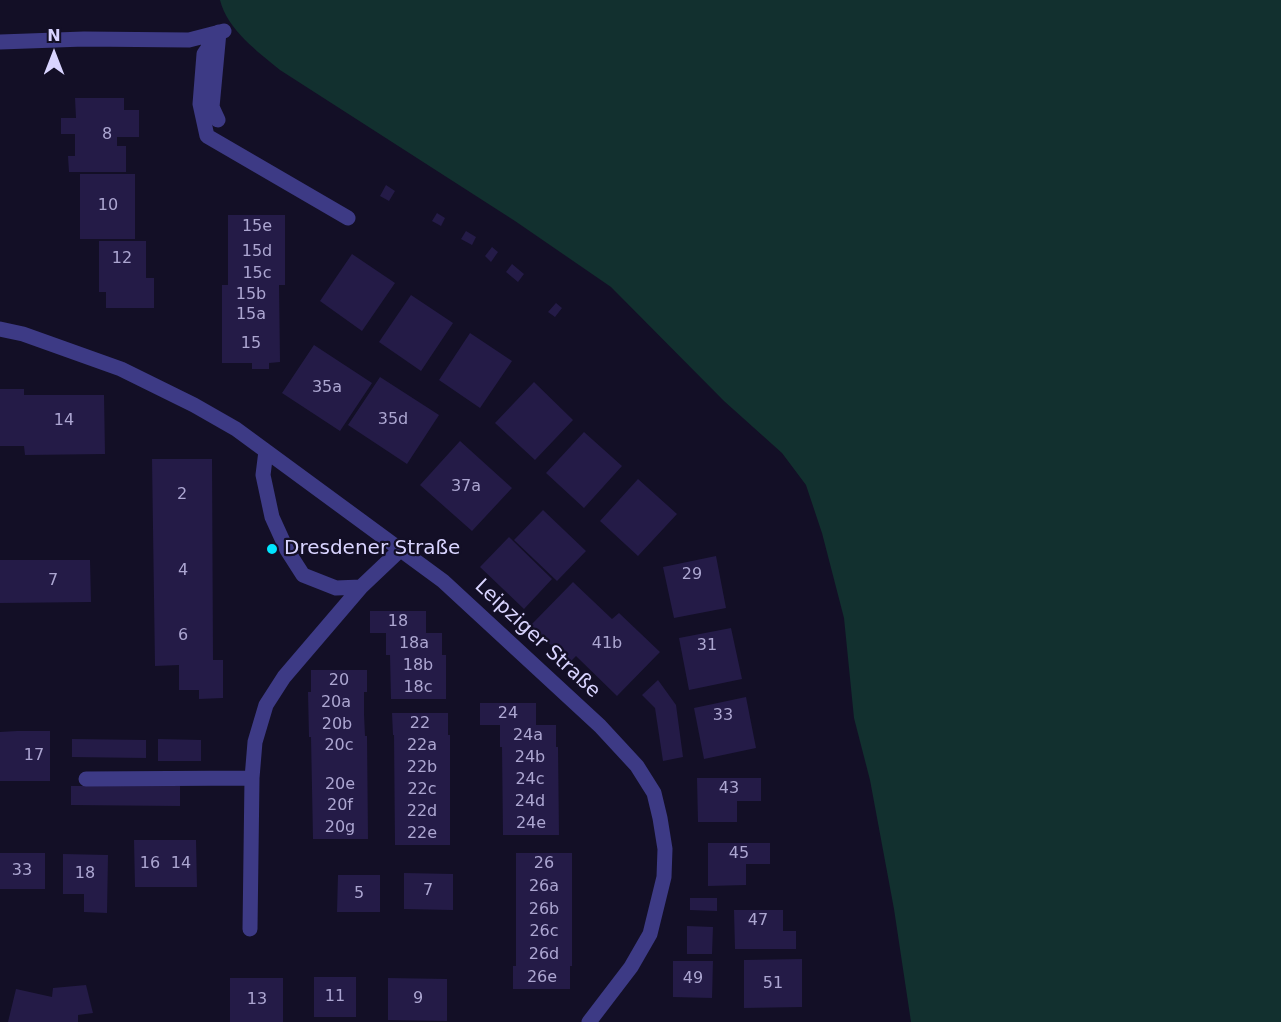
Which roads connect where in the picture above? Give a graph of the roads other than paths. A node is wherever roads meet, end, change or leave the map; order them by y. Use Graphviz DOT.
graph roads {
  1 [pos="223,31"];
  2 [pos="0,42"];
  3 [pos="218,120"];
  4 [pos="348,218"];
  5 [pos="0,329"];
  6 [pos="266,452"];
  7 [pos="400,550"];
  8 [pos="360,587"];
  9 [pos="252,778"];
  10 [pos="86,779"];
  11 [pos="250,929"];
  12 [pos="589,1022"];
  1 -- 2 [label="street"];
  1 -- 3 [label="street"];
  1 -- 4 [label="street"];
  5 -- 6 [label="street, Leipziger Straße"];
  6 -- 7 [label="street, Leipziger Straße"];
  6 -- 8 [label="street"];
  7 -- 8 [label="street"];
  7 -- 12 [label="street, Leipziger Straße"];
  8 -- 9 [label="street"];
  9 -- 10 [label="street"];
  9 -- 11 [label="street"];
}
